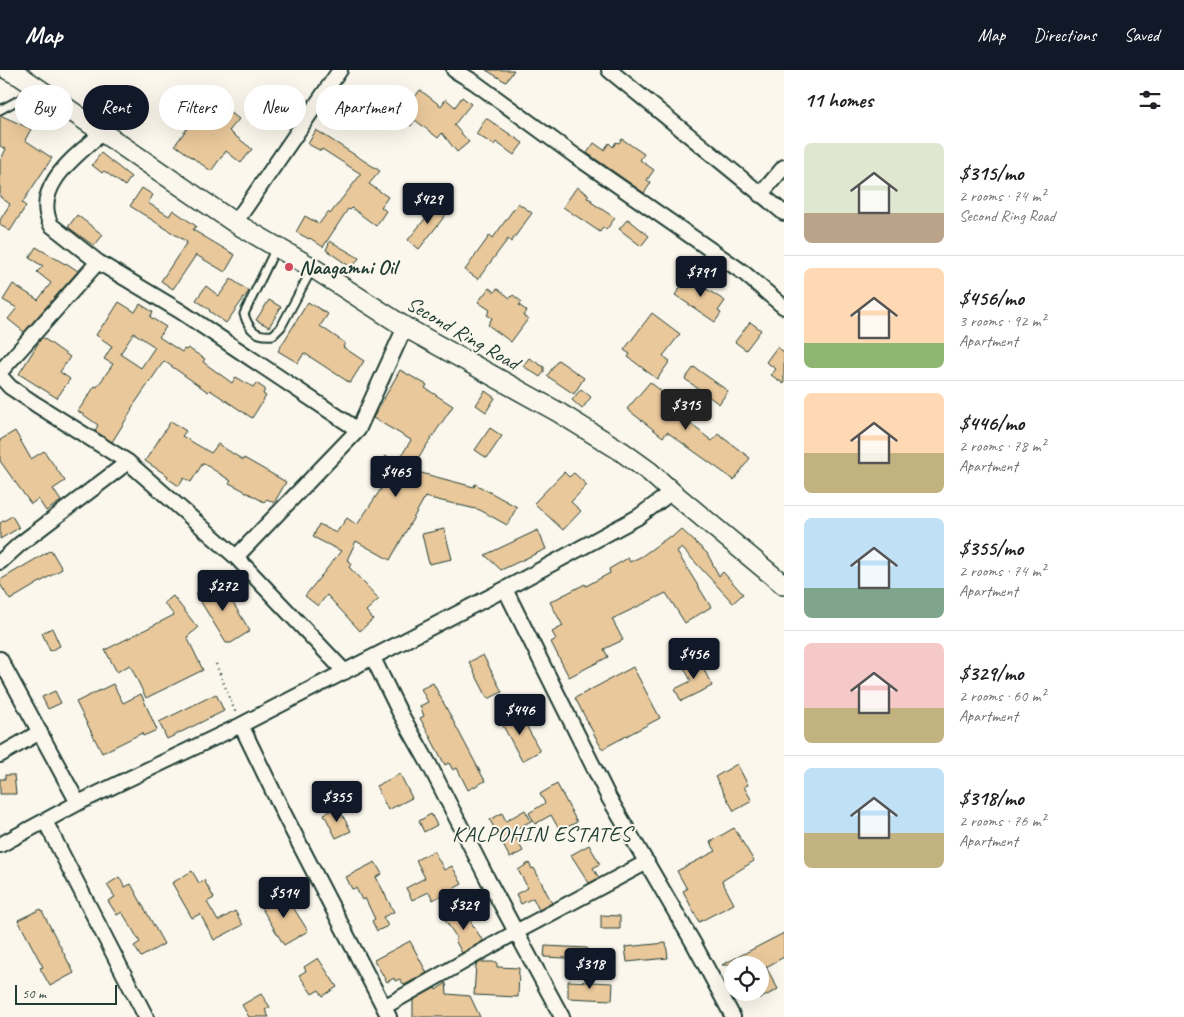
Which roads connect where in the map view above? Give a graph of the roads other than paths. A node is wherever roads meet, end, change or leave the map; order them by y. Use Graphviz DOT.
graph roads {
  1 [pos="340,70"];
  2 [pos="454,70"];
  3 [pos="609,70"];
  4 [pos="18,72"];
  5 [pos="34,85"];
  6 [pos="15,102"];
  7 [pos="0,110"];
  8 [pos="73,112"];
  9 [pos="103,132"];
  10 [pos="784,167"];
  11 [pos="760,195"];
  12 [pos="784,213"];
  13 [pos="235,223"];
  14 [pos="277,247"];
  15 [pos="98,262"];
  16 [pos="313,268"];
  17 [pos="784,307"];
  18 [pos="405,327"];
  19 [pos="0,374"];
  20 [pos="358,430"];
  21 [pos="128,462"];
  22 [pos="672,492"];
  23 [pos="236,558"];
  24 [pos="0,562"];
  25 [pos="784,585"];
  26 [pos="505,589"];
  27 [pos="373,658"];
  28 [pos="0,659"];
  29 [pos="344,672"];
  30 [pos="241,725"];
  31 [pos="40,732"];
  32 [pos="0,755"];
  33 [pos="78,804"];
  34 [pos="45,821"];
  35 [pos="0,845"];
  36 [pos="647,862"];
  37 [pos="516,932"];
  38 [pos="386,1012"];
  39 [pos="146,1017"];
  40 [pos="562,1017"];
  41 [pos="733,1017"];
  1 -- 13 [label="street"];
  2 -- 17 [label="street"];
  3 -- 11 [label="street"];
  4 -- 5 [label="street, Second Ring Road"];
  6 -- 7 [label="lane"];
  8 -- 9 [label="street, Second Ring Road"];
  9 -- 13 [label="street, Second Ring Road"];
  9 -- 15 [label="street"];
  10 -- 11 [label="street"];
  11 -- 12 [label="street"];
  13 -- 14 [label="street, Second Ring Road"];
  14 -- 16 [label="street, Second Ring Road"];
  14 -- 16 [label="lane"];
  15 -- 19 [label="street"];
  15 -- 20 [label="street"];
  16 -- 18 [label="street, Second Ring Road"];
  18 -- 20 [label="street"];
  18 -- 22 [label="street, Second Ring Road"];
  19 -- 21 [label="street"];
  20 -- 23 [label="street"];
  21 -- 23 [label="street"];
  21 -- 24 [label="street"];
  22 -- 25 [label="street, Second Ring Road"];
  22 -- 26 [label="street"];
  23 -- 29 [label="street"];
  26 -- 27 [label="street"];
  26 -- 36 [label="street"];
  27 -- 29 [label="street"];
  27 -- 37 [label="street"];
  28 -- 31 [label="street"];
  29 -- 30 [label="street"];
  30 -- 33 [label="street"];
  30 -- 38 [label="street"];
  31 -- 32 [label="street"];
  31 -- 33 [label="street"];
  33 -- 34 [label="street"];
  34 -- 35 [label="street"];
  34 -- 39 [label="street"];
  36 -- 37 [label="street"];
  36 -- 41 [label="street"];
  37 -- 38 [label="street"];
  37 -- 40 [label="street"];
}
